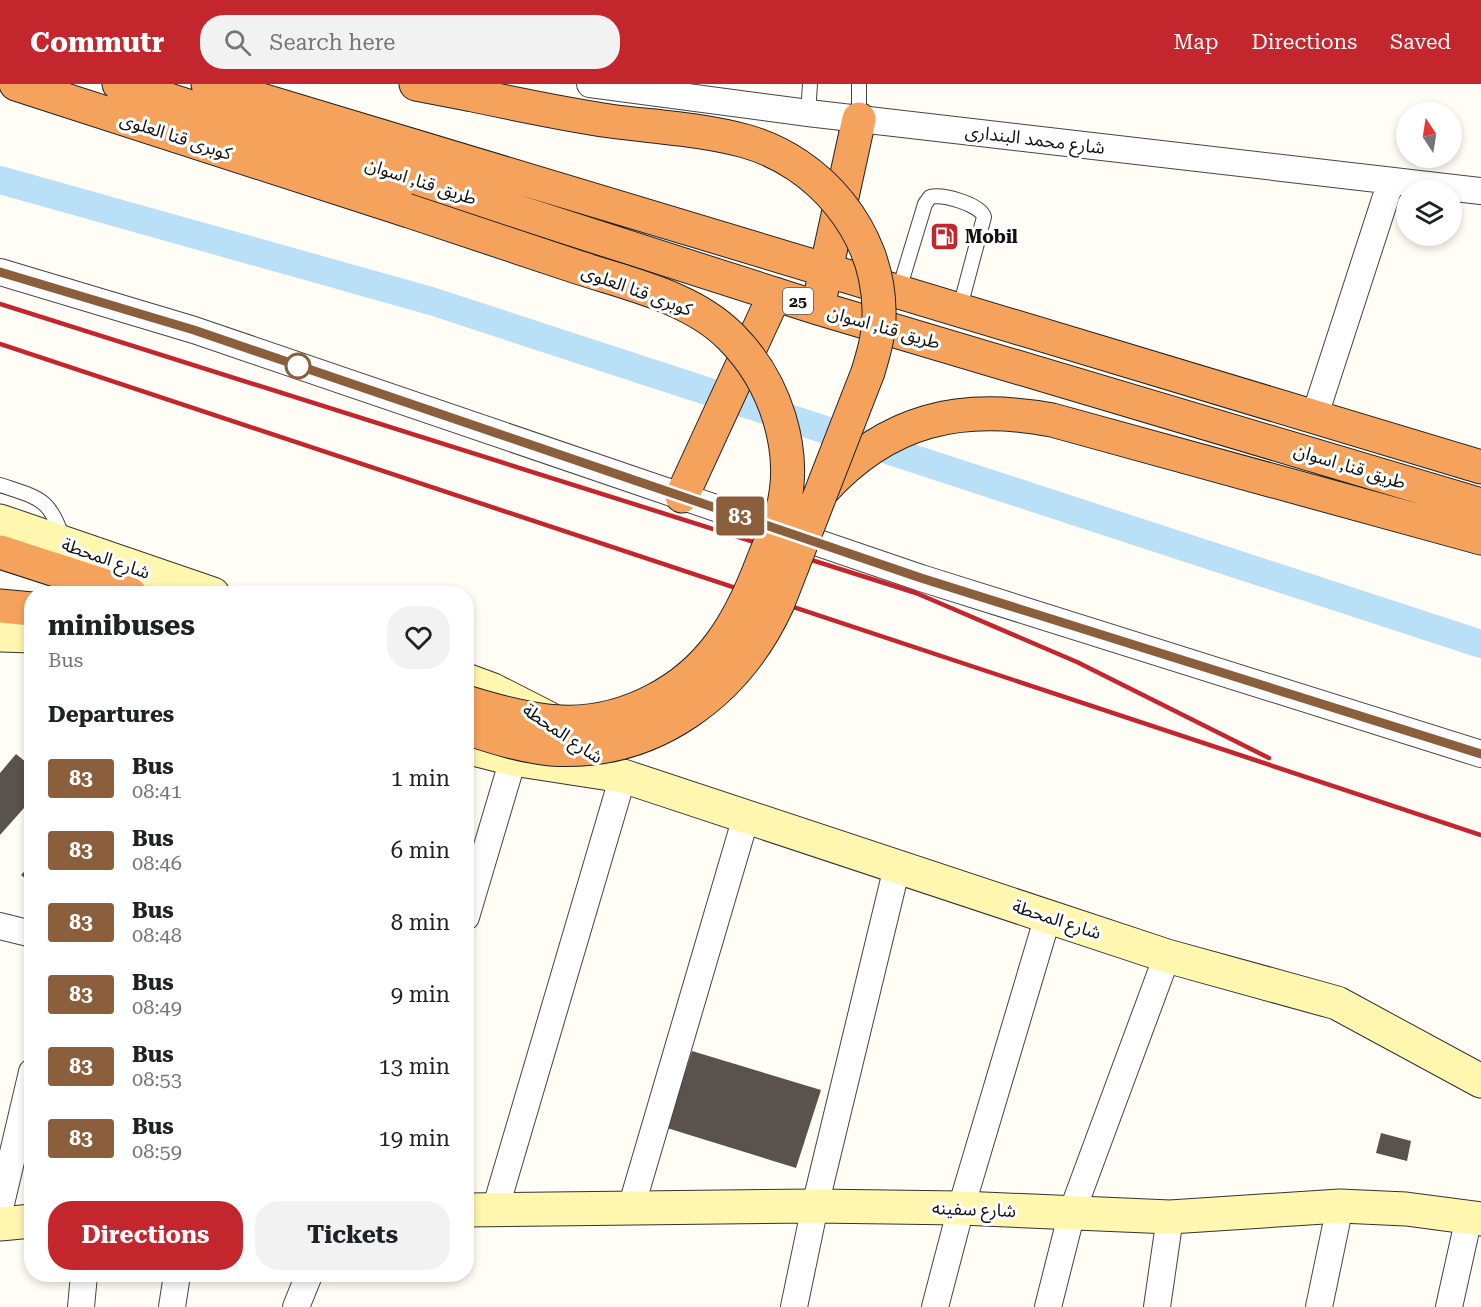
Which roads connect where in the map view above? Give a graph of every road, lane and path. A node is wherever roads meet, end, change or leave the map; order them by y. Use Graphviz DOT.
graph roads {
  1 [pos="16,84"];
  2 [pos="119,84"];
  3 [pos="208,84"];
  4 [pos="416,84"];
  5 [pos="590,84"];
  6 [pos="810,84"];
  7 [pos="859,84"];
  8 [pos="808,113"];
  9 [pos="859,119"];
  10 [pos="1391,181"];
  11 [pos="1481,191"];
  12 [pos="826,271"];
  13 [pos="0,272"];
  14 [pos="898,293"];
  15 [pos="775,294"];
  16 [pos="818,308"];
  17 [pos="959,311"];
  18 [pos="888,328"];
  19 [pos="949,346"];
  20 [pos="1314,418"];
  21 [pos="1481,467"];
  22 [pos="0,485"];
  23 [pos="823,490"];
  24 [pos="682,496"];
  25 [pos="1481,505"];
  26 [pos="0,521"];
  27 [pos="1481,538"];
  28 [pos="64,544"];
  29 [pos="0,552"];
  30 [pos="105,586"];
  31 [pos="189,586"];
  32 [pos="0,606"];
  33 [pos="24,608"];
  34 [pos="0,635"];
  35 [pos="24,636"];
  36 [pos="474,684"];
  37 [pos="474,704"];
  38 [pos="474,730"];
  39 [pos="474,749"];
  40 [pos="1481,754"];
  41 [pos="513,759"];
  42 [pos="623,776"];
  43 [pos="746,817"];
  44 [pos="897,867"];
  45 [pos="474,890"];
  46 [pos="1048,916"];
  47 [pos="0,926"];
  48 [pos="24,932"];
  49 [pos="1167,956"];
  50 [pos="1481,1081"];
  51 [pos="24,1106"];
  52 [pos="815,1206"];
  53 [pos="1340,1206"];
  54 [pos="0,1208"];
  55 [pos="631,1208"];
  56 [pos="960,1208"];
  57 [pos="481,1210"];
  58 [pos="1072,1212"];
  59 [pos="1170,1217"];
  60 [pos="1475,1218"];
  61 [pos="24,1222"];
  62 [pos="0,1224"];
  63 [pos="83,1282"];
  64 [pos="176,1282"];
  65 [pos="306,1282"];
  66 [pos="81,1307"];
  67 [pos="172,1307"];
  68 [pos="296,1307"];
  69 [pos="794,1307"];
  70 [pos="935,1307"];
  71 [pos="1048,1307"];
  72 [pos="1157,1307"];
  73 [pos="1319,1307"];
  74 [pos="1449,1307"];
  1 -- 37 [label="highway, كوبرى قنا العلوى, bridge"];
  2 -- 15 [label="highway, طريق قنا, اسوان / 25"];
  3 -- 12 [label="highway, طريق قنا, اسوان / 25"];
  4 -- 23 [label="highway, bridge"];
  5 -- 8 [label="street, شارع محمد البندارى"];
  6 -- 8 [label="lane"];
  7 -- 9 [label="lane"];
  8 -- 9 [label="street, شارع محمد البندارى"];
  9 -- 10 [label="street, شارع محمد البندارى"];
  9 -- 12 [label="highway"];
  10 -- 11 [label="street, شارع محمد البندارى"];
  10 -- 20 [label="street"];
  12 -- 14 [label="highway, طريق قنا, اسوان / 25"];
  12 -- 16 [label="highway"];
  13 -- 24 [label="street"];
  14 -- 17 [label="highway, طريق قنا, اسوان / 25"];
  14 -- 17 [label="lane"];
  14 -- 18 [label="highway"];
  15 -- 16 [label="highway, طريق قنا, اسوان / 25"];
  15 -- 24 [label="highway"];
  16 -- 18 [label="highway, طريق قنا, اسوان / 25"];
  17 -- 19 [label="highway"];
  17 -- 20 [label="highway, طريق قنا, اسوان / 25"];
  18 -- 19 [label="highway, طريق قنا, اسوان / 25"];
  19 -- 25 [label="highway, طريق قنا, اسوان / 25"];
  20 -- 21 [label="highway, طريق قنا, اسوان / 25"];
  22 -- 28 [label="lane"];
  23 -- 27 [label="highway"];
  23 -- 38 [label="highway, bridge"];
  24 -- 40 [label="street"];
  26 -- 28 [label="street, شارع المحطة"];
  28 -- 31 [label="street, شارع المحطة"];
  29 -- 30 [label="highway"];
  32 -- 33 [label="highway"];
  34 -- 35 [label="street"];
  36 -- 42 [label="street, شارع المحطة"];
  39 -- 41 [label="street, شارع المحطة"];
  41 -- 42 [label="street, شارع المحطة"];
  41 -- 45 [label="street"];
  42 -- 43 [label="street, شارع المحطة"];
  42 -- 57 [label="street"];
  43 -- 44 [label="street, شارع المحطة"];
  43 -- 55 [label="street"];
  44 -- 46 [label="street, شارع المحطة"];
  44 -- 52 [label="street"];
  46 -- 49 [label="street, شارع المحطة"];
  46 -- 56 [label="street"];
  47 -- 48 [label="street"];
  49 -- 50 [label="street, شارع المحطة"];
  49 -- 58 [label="street"];
  51 -- 54 [label="street"];
  52 -- 55 [label="street, شارع سفينه"];
  52 -- 56 [label="street, شارع سفينه"];
  52 -- 69 [label="street"];
  53 -- 59 [label="street, شارع سفينه"];
  53 -- 60 [label="street, شارع سفينه"];
  53 -- 73 [label="street"];
  55 -- 57 [label="street, شارع سفينه"];
  56 -- 58 [label="street, شارع سفينه"];
  56 -- 70 [label="street"];
  58 -- 59 [label="street, شارع سفينه"];
  58 -- 71 [label="street"];
  59 -- 72 [label="street"];
  60 -- 74 [label="street"];
  61 -- 62 [label="street"];
  63 -- 66 [label="street"];
  64 -- 67 [label="street"];
  65 -- 68 [label="street"];
}
